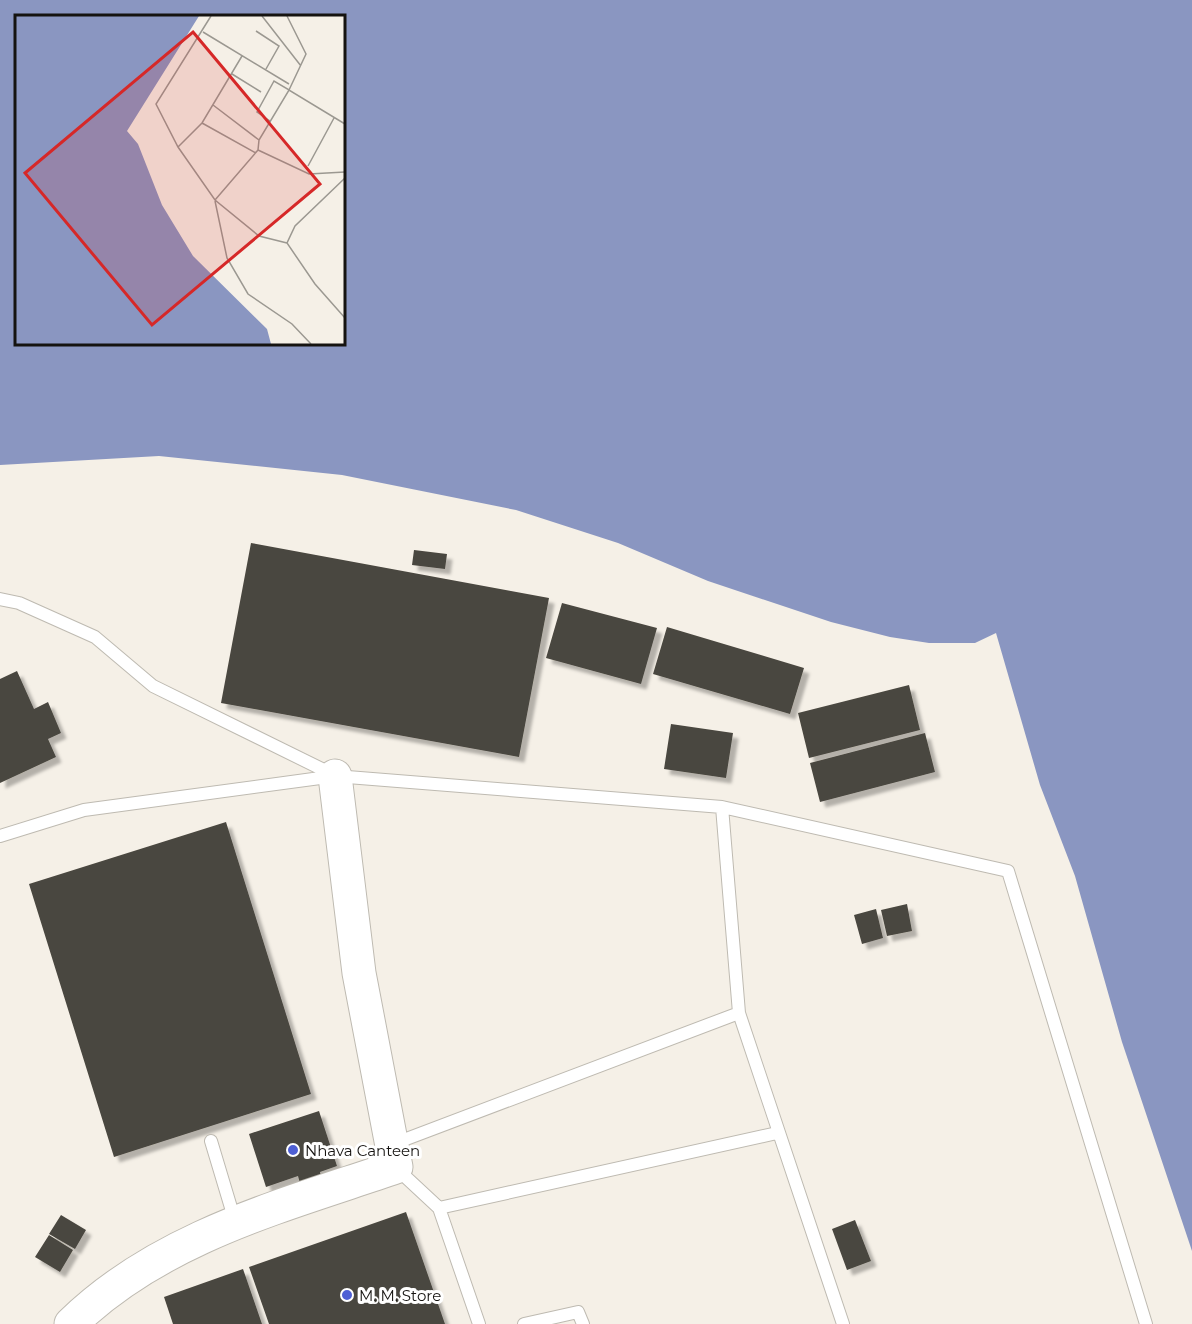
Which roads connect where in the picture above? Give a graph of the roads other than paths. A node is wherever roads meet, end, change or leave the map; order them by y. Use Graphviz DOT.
graph roads {
  1 [pos="0,599"];
  2 [pos="335,776"];
  3 [pos="722,807"];
  4 [pos="0,836"];
  5 [pos="739,1013"];
  6 [pos="777,1133"];
  7 [pos="211,1141"];
  8 [pos="393,1156"];
  9 [pos="439,1208"];
  10 [pos="235,1221"];
  11 [pos="71,1324"];
  12 [pos="480,1324"];
  13 [pos="524,1324"];
  14 [pos="583,1324"];
  15 [pos="843,1324"];
  16 [pos="1146,1324"];
  1 -- 2 [label="lane"];
  2 -- 3 [label="lane"];
  2 -- 4 [label="lane"];
  2 -- 8 [label="street"];
  3 -- 5 [label="lane"];
  3 -- 16 [label="lane"];
  5 -- 6 [label="lane"];
  5 -- 8 [label="lane"];
  6 -- 9 [label="lane"];
  6 -- 15 [label="lane"];
  7 -- 10 [label="lane"];
  8 -- 9 [label="lane"];
  8 -- 10 [label="street"];
  9 -- 12 [label="lane"];
  10 -- 11 [label="street"];
  13 -- 14 [label="lane"];
}
